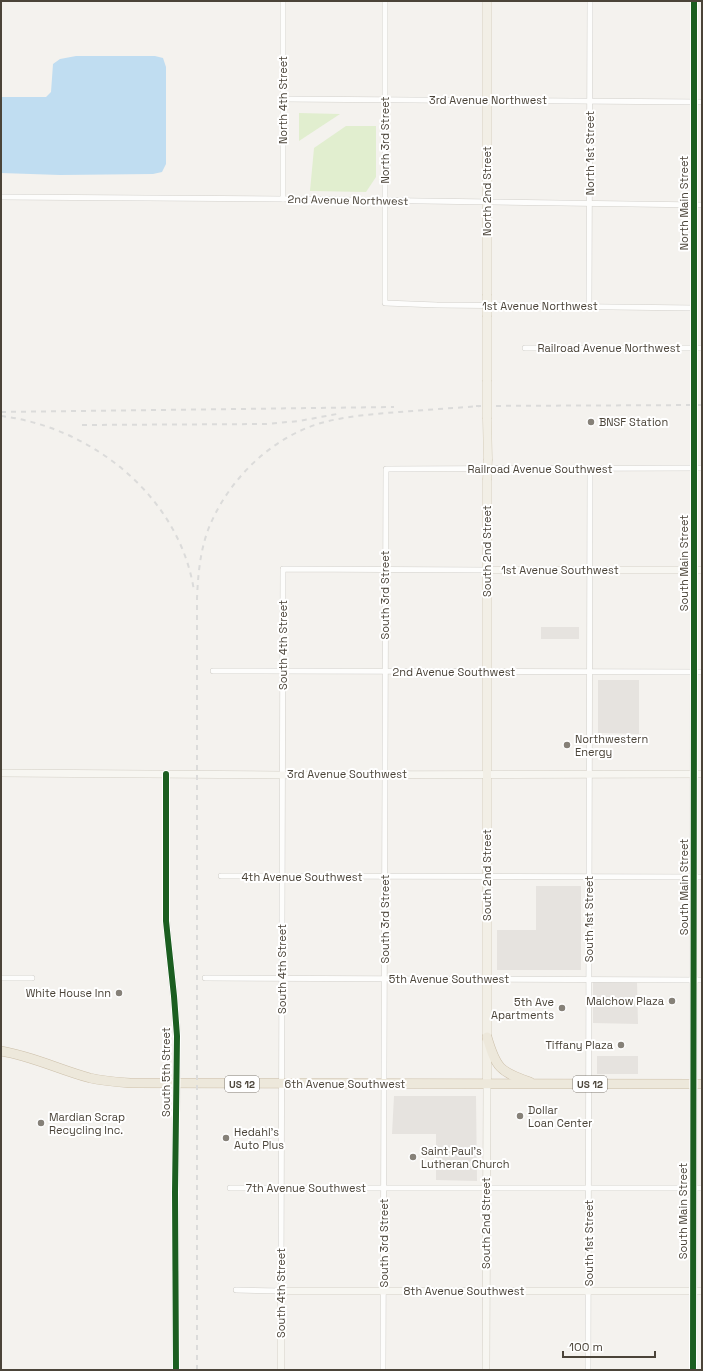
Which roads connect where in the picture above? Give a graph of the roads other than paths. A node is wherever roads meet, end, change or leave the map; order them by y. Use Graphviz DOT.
graph roads {
  1 [pos="283,1"];
  2 [pos="385,1"];
  3 [pos="487,1"];
  4 [pos="590,1"];
  5 [pos="694,1"];
  6 [pos="283,99"];
  7 [pos="385,100"];
  8 [pos="487,100"];
  9 [pos="590,101"];
  10 [pos="694,102"];
  11 [pos="702,102"];
  12 [pos="1,197"];
  13 [pos="283,199"];
  14 [pos="385,200"];
  15 [pos="487,202"];
  16 [pos="590,203"];
  17 [pos="698,205"];
  18 [pos="385,303"];
  19 [pos="589,306"];
  20 [pos="698,308"];
  21 [pos="524,348"];
  22 [pos="698,348"];
  23 [pos="487,380"];
  24 [pos="694,405"];
  25 [pos="590,468"];
  26 [pos="698,468"];
  27 [pos="386,469"];
  28 [pos="282,569"];
  29 [pos="385,570"];
  30 [pos="488,570"];
  31 [pos="590,570"];
  32 [pos="698,570"];
  33 [pos="213,671"];
  34 [pos="283,671"];
  35 [pos="385,672"];
  36 [pos="487,672"];
  37 [pos="589,672"];
  38 [pos="698,672"];
  39 [pos="1,773"];
  40 [pos="166,774"];
  41 [pos="385,774"];
  42 [pos="488,774"];
  43 [pos="590,774"];
  44 [pos="694,774"];
  45 [pos="702,774"];
  46 [pos="282,775"];
  47 [pos="221,876"];
  48 [pos="282,877"];
  49 [pos="385,877"];
  50 [pos="487,877"];
  51 [pos="589,877"];
  52 [pos="694,877"];
  53 [pos="702,877"];
  54 [pos="1,978"];
  55 [pos="32,978"];
  56 [pos="205,978"];
  57 [pos="282,979"];
  58 [pos="384,979"];
  59 [pos="487,979"];
  60 [pos="590,979"];
  61 [pos="694,980"];
  62 [pos="702,980"];
  63 [pos="487,1038"];
  64 [pos="1,1051"];
  65 [pos="177,1084"];
  66 [pos="282,1084"];
  67 [pos="384,1084"];
  68 [pos="487,1084"];
  69 [pos="539,1084"];
  70 [pos="589,1084"];
  71 [pos="698,1084"];
  72 [pos="230,1188"];
  73 [pos="282,1188"];
  74 [pos="384,1188"];
  75 [pos="486,1188"];
  76 [pos="589,1188"];
  77 [pos="693,1188"];
  78 [pos="702,1188"];
  79 [pos="236,1290"];
  80 [pos="486,1290"];
  81 [pos="281,1291"];
  82 [pos="384,1291"];
  83 [pos="589,1291"];
  84 [pos="693,1291"];
  85 [pos="702,1291"];
  86 [pos="176,1370"];
  87 [pos="282,1370"];
  88 [pos="383,1370"];
  89 [pos="486,1370"];
  90 [pos="588,1370"];
  91 [pos="693,1370"];
  1 -- 6 [label="street, North 4th Street"];
  2 -- 7 [label="street, North 3rd Street"];
  3 -- 8 [label="main road, North 2nd Street"];
  4 -- 9 [label="street, North 1st Street"];
  5 -- 10 [label="street, North Main Street"];
  6 -- 7 [label="street, 3rd Avenue Northwest"];
  6 -- 13 [label="street, North 4th Street"];
  7 -- 8 [label="street, 3rd Avenue Northwest"];
  7 -- 14 [label="street, North 3rd Street"];
  8 -- 9 [label="street, 3rd Avenue Northwest"];
  8 -- 15 [label="main road, North 2nd Street"];
  9 -- 10 [label="street, 3rd Avenue Northwest"];
  9 -- 16 [label="street, North 1st Street"];
  10 -- 11 [label="street, 3rd Avenue Northwest"];
  10 -- 17 [label="street, North Main Street"];
  12 -- 13 [label="street, 2nd Avenue Northwest"];
  13 -- 14 [label="street, 2nd Avenue Northwest"];
  14 -- 15 [label="street, 2nd Avenue Northwest"];
  14 -- 18 [label="street, North 3rd Street"];
  15 -- 16 [label="street, 2nd Avenue Northwest"];
  15 -- 23 [label="main road, North 2nd Street, bridge"];
  16 -- 17 [label="street, 2nd Avenue Northwest"];
  16 -- 19 [label="street, North 1st Street"];
  17 -- 20 [label="street, North Main Street"];
  18 -- 19 [label="street, 1st Avenue Northwest"];
  19 -- 20 [label="street, 1st Avenue Northwest"];
  20 -- 22 [label="street, North Main Street"];
  21 -- 22 [label="street, Railroad Avenue Northwest"];
  22 -- 24 [label="street, North Main Street"];
  23 -- 30 [label="main road, South 2nd Street, bridge"];
  24 -- 26 [label="street, South Main Street"];
  25 -- 26 [label="street, Railroad Avenue Southwest"];
  25 -- 27 [label="street, Railroad Avenue Southwest"];
  25 -- 31 [label="street, South 1st Street"];
  26 -- 32 [label="street, South Main Street"];
  27 -- 29 [label="street, South 3rd Street"];
  28 -- 29 [label="street, 1st Avenue Southwest"];
  28 -- 34 [label="street, South 4th Street"];
  29 -- 30 [label="street, 1st Avenue Southwest"];
  29 -- 35 [label="street, South 3rd Street"];
  30 -- 31 [label="street, 1st Avenue Southwest"];
  30 -- 36 [label="main road, South 2nd Street"];
  31 -- 32 [label="street, 1st Avenue Southwest"];
  31 -- 37 [label="street, South 1st Street"];
  32 -- 38 [label="street, South Main Street"];
  33 -- 34 [label="street, 2nd Avenue Southwest"];
  34 -- 35 [label="street, 2nd Avenue Southwest"];
  34 -- 46 [label="street, South 4th Street"];
  35 -- 36 [label="street, 2nd Avenue Southwest"];
  35 -- 41 [label="street, South 3rd Street"];
  36 -- 37 [label="street, 2nd Avenue Southwest"];
  36 -- 42 [label="main road, South 2nd Street"];
  37 -- 38 [label="street, 2nd Avenue Southwest"];
  37 -- 43 [label="street, South 1st Street"];
  38 -- 44 [label="street, South Main Street"];
  39 -- 40 [label="street, 3rd Avenue Southwest"];
  40 -- 46 [label="street, 3rd Avenue Southwest"];
  40 -- 65 [label="street, South 5th Street"];
  41 -- 42 [label="street, 3rd Avenue Southwest"];
  41 -- 46 [label="street, 3rd Avenue Southwest"];
  41 -- 49 [label="street, South 3rd Street"];
  42 -- 43 [label="street, 3rd Avenue Southwest"];
  42 -- 50 [label="main road, South 2nd Street"];
  43 -- 44 [label="street, 3rd Avenue Southwest"];
  43 -- 51 [label="street, South 1st Street"];
  44 -- 45 [label="street, 3rd Avenue Southwest"];
  44 -- 52 [label="street, South Main Street"];
  46 -- 48 [label="street, South 4th Street"];
  47 -- 48 [label="street, 4th Avenue Southwest"];
  48 -- 49 [label="street, 4th Avenue Southwest"];
  48 -- 57 [label="street, South 4th Street"];
  49 -- 50 [label="street, 4th Avenue Southwest"];
  49 -- 58 [label="street, South 3rd Street"];
  50 -- 51 [label="street, 4th Avenue Southwest"];
  50 -- 59 [label="main road, South 2nd Street"];
  51 -- 52 [label="street, 4th Avenue Southwest"];
  51 -- 60 [label="street, South 1st Street"];
  52 -- 53 [label="street, 4th Avenue Southwest"];
  52 -- 61 [label="street, South Main Street"];
  54 -- 55 [label="street"];
  56 -- 57 [label="street, 5th Avenue Southwest"];
  57 -- 58 [label="street, 5th Avenue Southwest"];
  57 -- 66 [label="street, South 4th Street"];
  58 -- 59 [label="street, 5th Avenue Southwest"];
  58 -- 67 [label="street, South 3rd Street"];
  59 -- 60 [label="street, 5th Avenue Southwest"];
  59 -- 63 [label="main road, South 2nd Street"];
  60 -- 61 [label="street, 5th Avenue Southwest"];
  60 -- 70 [label="street, South 1st Street"];
  61 -- 62 [label="street, 5th Avenue Southwest"];
  61 -- 71 [label="street, South Main Street"];
  63 -- 68 [label="main road, South 2nd Street"];
  63 -- 69 [label="highway"];
  64 -- 65 [label="highway, 6th Avenue Southwest / US 12"];
  65 -- 66 [label="highway, 6th Avenue Southwest / US 12"];
  65 -- 86 [label="street, South 5th Street"];
  66 -- 67 [label="highway, 6th Avenue Southwest / US 12"];
  66 -- 73 [label="street, South 4th Street"];
  67 -- 68 [label="highway, 6th Avenue Southwest / US 12"];
  67 -- 74 [label="street, South 3rd Street"];
  68 -- 69 [label="highway, 6th Avenue Southwest / US 12"];
  68 -- 75 [label="street, South 2nd Street"];
  69 -- 70 [label="highway, 6th Avenue Southwest / US 12"];
  70 -- 71 [label="highway, 6th Avenue Southwest / US 12"];
  70 -- 76 [label="street, South 1st Street"];
  71 -- 77 [label="street, South Main Street"];
  72 -- 73 [label="street, 7th Avenue Southwest"];
  73 -- 74 [label="street, 7th Avenue Southwest"];
  73 -- 81 [label="street, South 4th Street"];
  74 -- 75 [label="street, 7th Avenue Southwest"];
  74 -- 82 [label="street, South 3rd Street"];
  75 -- 76 [label="street, 7th Avenue Southwest"];
  75 -- 80 [label="street, South 2nd Street"];
  76 -- 77 [label="street, 7th Avenue Southwest"];
  76 -- 83 [label="street, South 1st Street"];
  77 -- 78 [label="street, 7th Avenue Southwest"];
  77 -- 84 [label="street, South Main Street"];
  79 -- 81 [label="street, 8th Avenue Southwest"];
  80 -- 82 [label="street, 8th Avenue Southwest"];
  80 -- 83 [label="street, 8th Avenue Southwest"];
  80 -- 89 [label="street, South 2nd Street"];
  81 -- 82 [label="street, 8th Avenue Southwest"];
  81 -- 87 [label="street, South 4th Street"];
  82 -- 88 [label="street, South 3rd Street"];
  83 -- 84 [label="street, 8th Avenue Southwest"];
  83 -- 90 [label="street, South 1st Street"];
  84 -- 85 [label="street, 8th Avenue Southwest"];
  84 -- 91 [label="street, South Main Street"];
}
